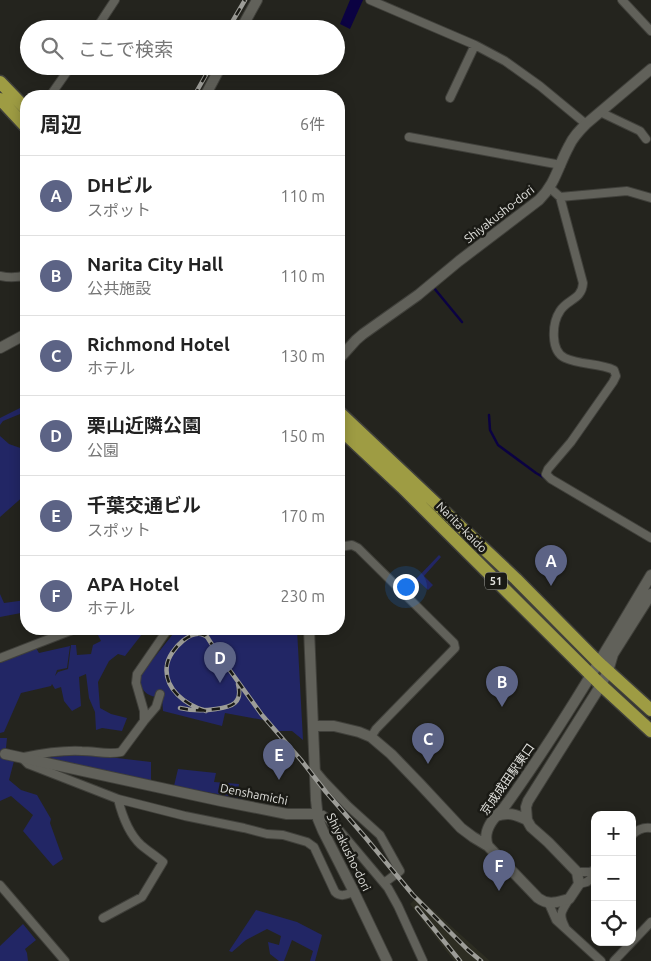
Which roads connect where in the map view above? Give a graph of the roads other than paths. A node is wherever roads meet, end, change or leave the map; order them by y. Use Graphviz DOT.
graph roads {
  1 [pos="115,0"];
  2 [pos="257,0"];
  3 [pos="370,0"];
  4 [pos="622,0"];
  5 [pos="102,20"];
  6 [pos="246,20"];
  7 [pos="651,31"];
  8 [pos="475,45"];
  9 [pos="651,68"];
  10 [pos="65,75"];
  11 [pos="216,75"];
  12 [pos="0,82"];
  13 [pos="54,90"];
  14 [pos="208,90"];
  15 [pos="450,98"];
  16 [pos="0,99"];
  17 [pos="20,103"];
  18 [pos="600,112"];
  19 [pos="20,121"];
  20 [pos="586,124"];
  21 [pos="409,137"];
  22 [pos="646,139"];
  23 [pos="561,165"];
  24 [pos="550,188"];
  25 [pos="560,197"];
  26 [pos="651,198"];
  27 [pos="0,276"];
  28 [pos="20,277"];
  29 [pos="20,337"];
  30 [pos="0,348"];
  31 [pos="345,352"];
  32 [pos="345,418"];
  33 [pos="345,434"];
  34 [pos="651,538"];
  35 [pos="345,547"];
  36 [pos="651,575"];
  37 [pos="651,594"];
  38 [pos="59,635"];
  39 [pos="164,635"];
  40 [pos="309,635"];
  41 [pos="0,658"];
  42 [pos="603,667"];
  43 [pos="591,674"];
  44 [pos="601,685"];
  45 [pos="160,694"];
  46 [pos="651,710"];
  47 [pos="144,721"];
  48 [pos="314,726"];
  49 [pos="651,730"];
  50 [pos="371,737"];
  51 [pos="5,754"];
  52 [pos="22,758"];
  53 [pos="314,769"];
  54 [pos="118,799"];
  55 [pos="317,814"];
  56 [pos="527,820"];
  57 [pos="492,821"];
  58 [pos="461,828"];
  59 [pos="651,828"];
  60 [pos="636,832"];
  61 [pos="488,846"];
  62 [pos="577,872"];
  63 [pos="591,872"];
  64 [pos="591,879"];
  65 [pos="384,883"];
  66 [pos="579,884"];
  67 [pos="0,885"];
  68 [pos="354,892"];
  69 [pos="569,899"];
  70 [pos="549,904"];
  71 [pos="103,918"];
  72 [pos="651,922"];
  73 [pos="566,929"];
  74 [pos="636,938"];
  75 [pos="628,946"];
  76 [pos="65,961"];
  77 [pos="387,961"];
  78 [pos="423,961"];
  79 [pos="602,961"];
  80 [pos="614,961"];
  1 -- 5 [label="street"];
  2 -- 6 [label="street"];
  3 -- 8 [label="street"];
  4 -- 7 [label="street"];
  8 -- 15 [label="street"];
  8 -- 20 [label="street"];
  9 -- 18 [label="street, Shiyakusho-dori"];
  10 -- 13 [label="street"];
  11 -- 14 [label="street"];
  12 -- 17 [label="highway"];
  16 -- 19 [label="highway"];
  18 -- 20 [label="street, Shiyakusho-dori"];
  18 -- 22 [label="street"];
  20 -- 23 [label="street, Shiyakusho-dori"];
  21 -- 23 [label="street"];
  23 -- 24 [label="street, Shiyakusho-dori"];
  24 -- 25 [label="street"];
  24 -- 31 [label="street, Shiyakusho-dori"];
  25 -- 26 [label="street"];
  25 -- 34 [label="street"];
  27 -- 28 [label="street"];
  29 -- 30 [label="street"];
  32 -- 42 [label="highway, Narita-kaido / 51"];
  33 -- 43 [label="highway, Narita-kaido / 51"];
  35 -- 50 [label="street"];
  36 -- 42 [label="street"];
  37 -- 42 [label="street"];
  38 -- 41 [label="street"];
  39 -- 47 [label="street"];
  40 -- 48 [label="street, Shiyakusho-dori"];
  42 -- 43 [label="street, 京成成田駅東口"];
  42 -- 44 [label="street"];
  42 -- 46 [label="highway, Narita-kaido / 51"];
  43 -- 44 [label="highway, Narita-kaido / 51"];
  43 -- 57 [label="street, 京成成田駅東口"];
  44 -- 49 [label="highway, Narita-kaido / 51"];
  44 -- 56 [label="street"];
  45 -- 47 [label="street"];
  47 -- 52 [label="street"];
  48 -- 50 [label="street"];
  48 -- 53 [label="street, Shiyakusho-dori"];
  50 -- 58 [label="street"];
  51 -- 52 [label="street, Denshamichi"];
  52 -- 54 [label="street"];
  52 -- 55 [label="street, Denshamichi"];
  53 -- 55 [label="street, Shiyakusho-dori"];
  53 -- 65 [label="street"];
  54 -- 68 [label="street"];
  54 -- 71 [label="street"];
  55 -- 65 [label="street"];
  55 -- 68 [label="street, Shiyakusho-dori"];
  56 -- 57 [label="street"];
  56 -- 62 [label="street"];
  57 -- 58 [label="street"];
  57 -- 61 [label="street, 京成成田駅東口"];
  58 -- 61 [label="street"];
  59 -- 60 [label="street"];
  61 -- 70 [label="street"];
  62 -- 63 [label="street"];
  62 -- 66 [label="street"];
  64 -- 66 [label="street"];
  65 -- 78 [label="street"];
  66 -- 69 [label="street"];
  67 -- 76 [label="street"];
  68 -- 77 [label="street, Shiyakusho-dori"];
  69 -- 70 [label="street"];
  69 -- 73 [label="street"];
  70 -- 73 [label="street"];
  72 -- 74 [label="street"];
  73 -- 79 [label="street"];
  75 -- 80 [label="street"];
}
